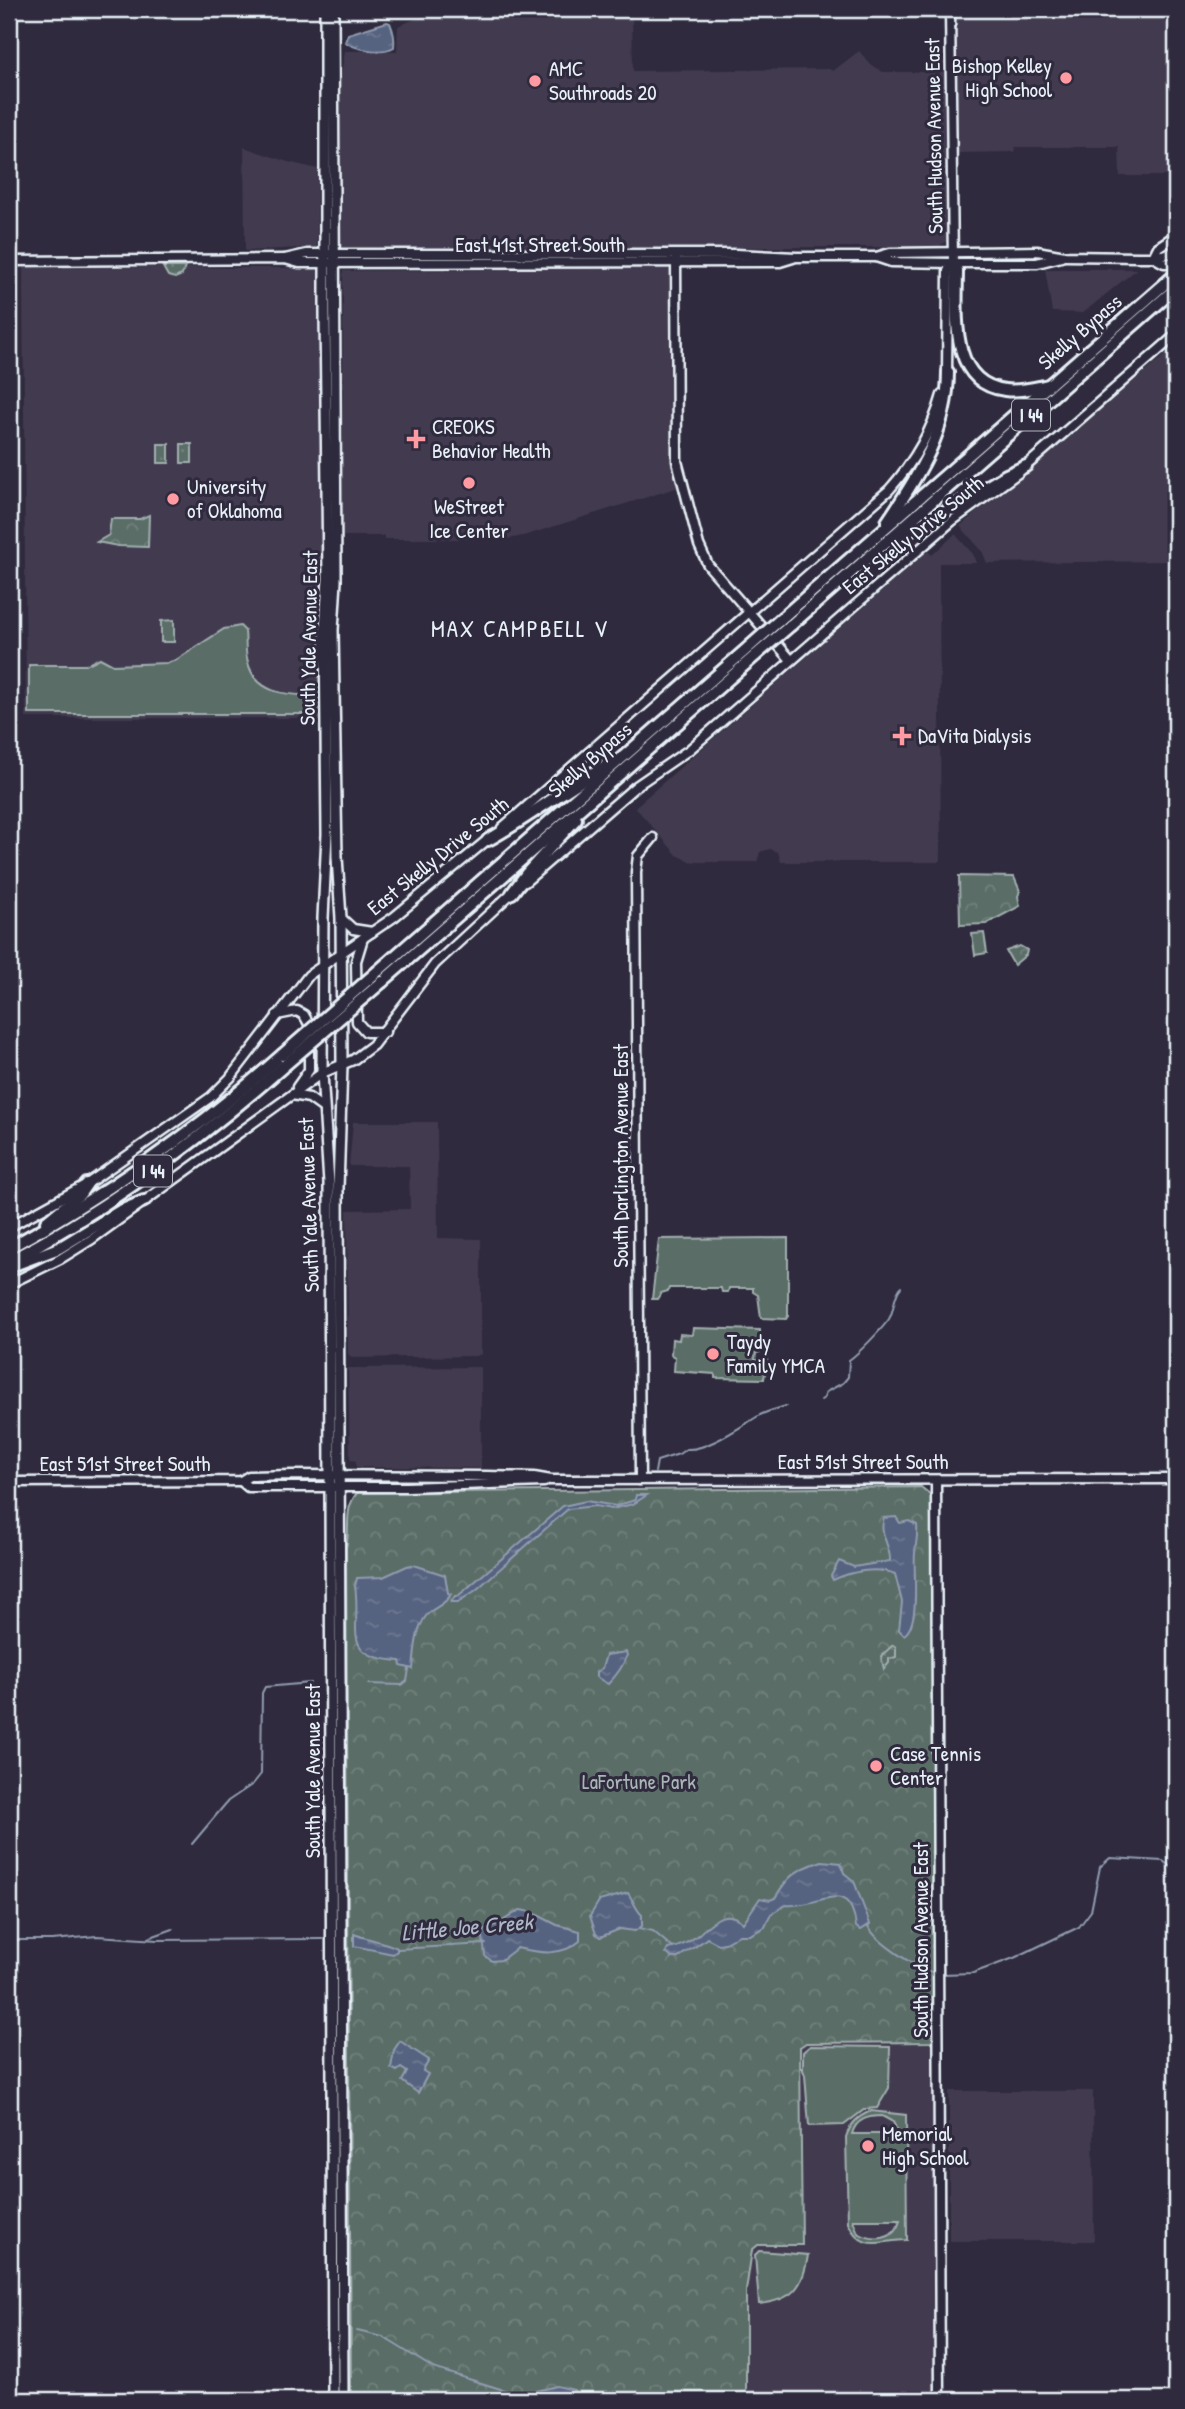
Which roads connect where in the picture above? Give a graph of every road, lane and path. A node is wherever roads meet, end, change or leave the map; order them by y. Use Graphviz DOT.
graph roads {
  1 [pos="325,9"];
  2 [pos="333,9"];
  3 [pos="950,9"];
  4 [pos="1176,235"];
  5 [pos="1176,252"];
  6 [pos="952,257"];
  7 [pos="1153,257"];
  8 [pos="676,258"];
  9 [pos="329,259"];
  10 [pos="9,261"];
  11 [pos="1176,263"];
  12 [pos="1176,274"];
  13 [pos="1176,288"];
  14 [pos="1176,335"];
  15 [pos="948,372"];
  16 [pos="327,379"];
  17 [pos="1049,385"];
  18 [pos="335,392"];
  19 [pos="1026,466"];
  20 [pos="881,539"];
  21 [pos="332,542"];
  22 [pos="749,612"];
  23 [pos="753,651"];
  24 [pos="791,660"];
  25 [pos="626,754"];
  26 [pos="602,789"];
  27 [pos="332,834"];
  28 [pos="653,838"];
  29 [pos="488,840"];
  30 [pos="512,893"];
  31 [pos="341,918"];
  32 [pos="372,932"];
  33 [pos="363,938"];
  34 [pos="341,952"];
  35 [pos="323,965"];
  36 [pos="380,976"];
  37 [pos="277,1015"];
  38 [pos="385,1032"];
  39 [pos="284,1060"];
  40 [pos="342,1065"];
  41 [pos="322,1073"];
  42 [pos="289,1096"];
  43 [pos="323,1108"];
  44 [pos="333,1167"];
  45 [pos="87,1184"];
  46 [pos="144,1201"];
  47 [pos="9,1227"];
  48 [pos="28,1237"];
  49 [pos="9,1248"];
  50 [pos="9,1261"];
  51 [pos="9,1267"];
  52 [pos="9,1284"];
  53 [pos="335,1475"];
  54 [pos="1176,1479"];
  55 [pos="551,1480"];
  56 [pos="640,1480"];
  57 [pos="936,1480"];
  58 [pos="241,1481"];
  59 [pos="9,1482"];
  60 [pos="335,1487"];
  61 [pos="333,2400"];
  62 [pos="343,2400"];
  63 [pos="940,2400"];
  1 -- 9 [label="main road, South Yale Avenue East"];
  2 -- 9 [label="main road, South Yale Avenue East"];
  3 -- 6 [label="main road, South Hudson Avenue East"];
  4 -- 7 [label="main road"];
  5 -- 7 [label="main road, East 41st Street South"];
  6 -- 7 [label="main road, East 41st Street South"];
  6 -- 8 [label="main road, East 41st Street South"];
  6 -- 15 [label="main road, East Skelly Drive South"];
  6 -- 17 [label="highway"];
  7 -- 11 [label="main road, East 41st Street South"];
  8 -- 9 [label="main road, East 41st Street South"];
  8 -- 22 [label="main road"];
  9 -- 10 [label="main road, East 41st Street South"];
  9 -- 16 [label="main road, South Yale Avenue East"];
  9 -- 18 [label="main road, South Yale Avenue East"];
  12 -- 17 [label="highway, Skelly Bypass / I 44"];
  13 -- 20 [label="highway, Skelly Bypass / I 44"];
  14 -- 19 [label="main road, East Skelly Drive South"];
  15 -- 20 [label="highway"];
  15 -- 22 [label="main road, East Skelly Drive South"];
  16 -- 18 [label="main road"];
  16 -- 21 [label="main road, South Yale Avenue East"];
  17 -- 20 [label="highway, Skelly Bypass / I 44"];
  18 -- 21 [label="main road, South Yale Avenue East"];
  19 -- 20 [label="highway"];
  19 -- 24 [label="main road, East Skelly Drive South"];
  20 -- 23 [label="highway, Skelly Bypass / I 44, bridge"];
  21 -- 27 [label="main road, South Yale Avenue East"];
  22 -- 24 [label="main road"];
  22 -- 29 [label="main road, East Skelly Drive South"];
  23 -- 25 [label="highway, Skelly Bypass / I 44"];
  23 -- 26 [label="highway, Skelly Bypass / I 44"];
  24 -- 30 [label="main road, East Skelly Drive South"];
  25 -- 29 [label="highway"];
  25 -- 36 [label="highway, Skelly Bypass / I 44"];
  26 -- 30 [label="highway"];
  26 -- 36 [label="highway, Skelly Bypass / I 44"];
  27 -- 31 [label="main road, South Yale Avenue East"];
  27 -- 35 [label="main road, South Yale Avenue East"];
  28 -- 56 [label="main road, South Darlington Avenue East"];
  29 -- 32 [label="main road, East Skelly Drive South"];
  30 -- 38 [label="main road, East Skelly Drive South"];
  31 -- 32 [label="main road"];
  31 -- 34 [label="main road, South Yale Avenue East"];
  32 -- 33 [label="main road, East Skelly Drive South"];
  33 -- 34 [label="main road, East Skelly Drive South"];
  33 -- 38 [label="main road"];
  34 -- 35 [label="main road, East Skelly Drive South"];
  34 -- 40 [label="main road, South Yale Avenue East"];
  35 -- 37 [label="main road, East Skelly Drive South"];
  35 -- 41 [label="main road, South Yale Avenue East"];
  36 -- 39 [label="highway, Skelly Bypass / I 44, bridge"];
  37 -- 42 [label="main road"];
  37 -- 45 [label="main road, East Skelly Drive South"];
  38 -- 40 [label="main road, East Skelly Drive South"];
  39 -- 48 [label="highway, Skelly Bypass / I 44"];
  39 -- 50 [label="highway, Skelly Bypass / I 44"];
  40 -- 41 [label="main road, East Skelly Drive South"];
  40 -- 44 [label="main road, South Yale Avenue East"];
  41 -- 42 [label="main road, East Skelly Drive South"];
  41 -- 43 [label="main road, South Yale Avenue East"];
  42 -- 43 [label="main road"];
  42 -- 46 [label="main road, East Skelly Drive South"];
  43 -- 44 [label="main road, South Yale Avenue East"];
  44 -- 53 [label="main road, South Yale Avenue East"];
  45 -- 47 [label="main road, East Skelly Drive South"];
  45 -- 48 [label="highway"];
  46 -- 51 [label="highway"];
  46 -- 52 [label="main road, East Skelly Drive South"];
  48 -- 49 [label="highway, Skelly Bypass / I 44"];
  53 -- 55 [label="main road, East 51st Street South"];
  53 -- 58 [label="main road, East 51st Street South"];
  53 -- 60 [label="main road, South Yale Avenue East"];
  54 -- 57 [label="main road, East 51st Street South"];
  55 -- 56 [label="main road, East 51st Street South"];
  55 -- 60 [label="main road, East 51st Street South"];
  56 -- 57 [label="main road, East 51st Street South"];
  57 -- 63 [label="main road, South Hudson Avenue East"];
  58 -- 59 [label="main road, East 51st Street South"];
  58 -- 60 [label="main road, East 51st Street South"];
  60 -- 61 [label="main road, South Yale Avenue East"];
  60 -- 62 [label="main road, South Yale Avenue East"];
}
